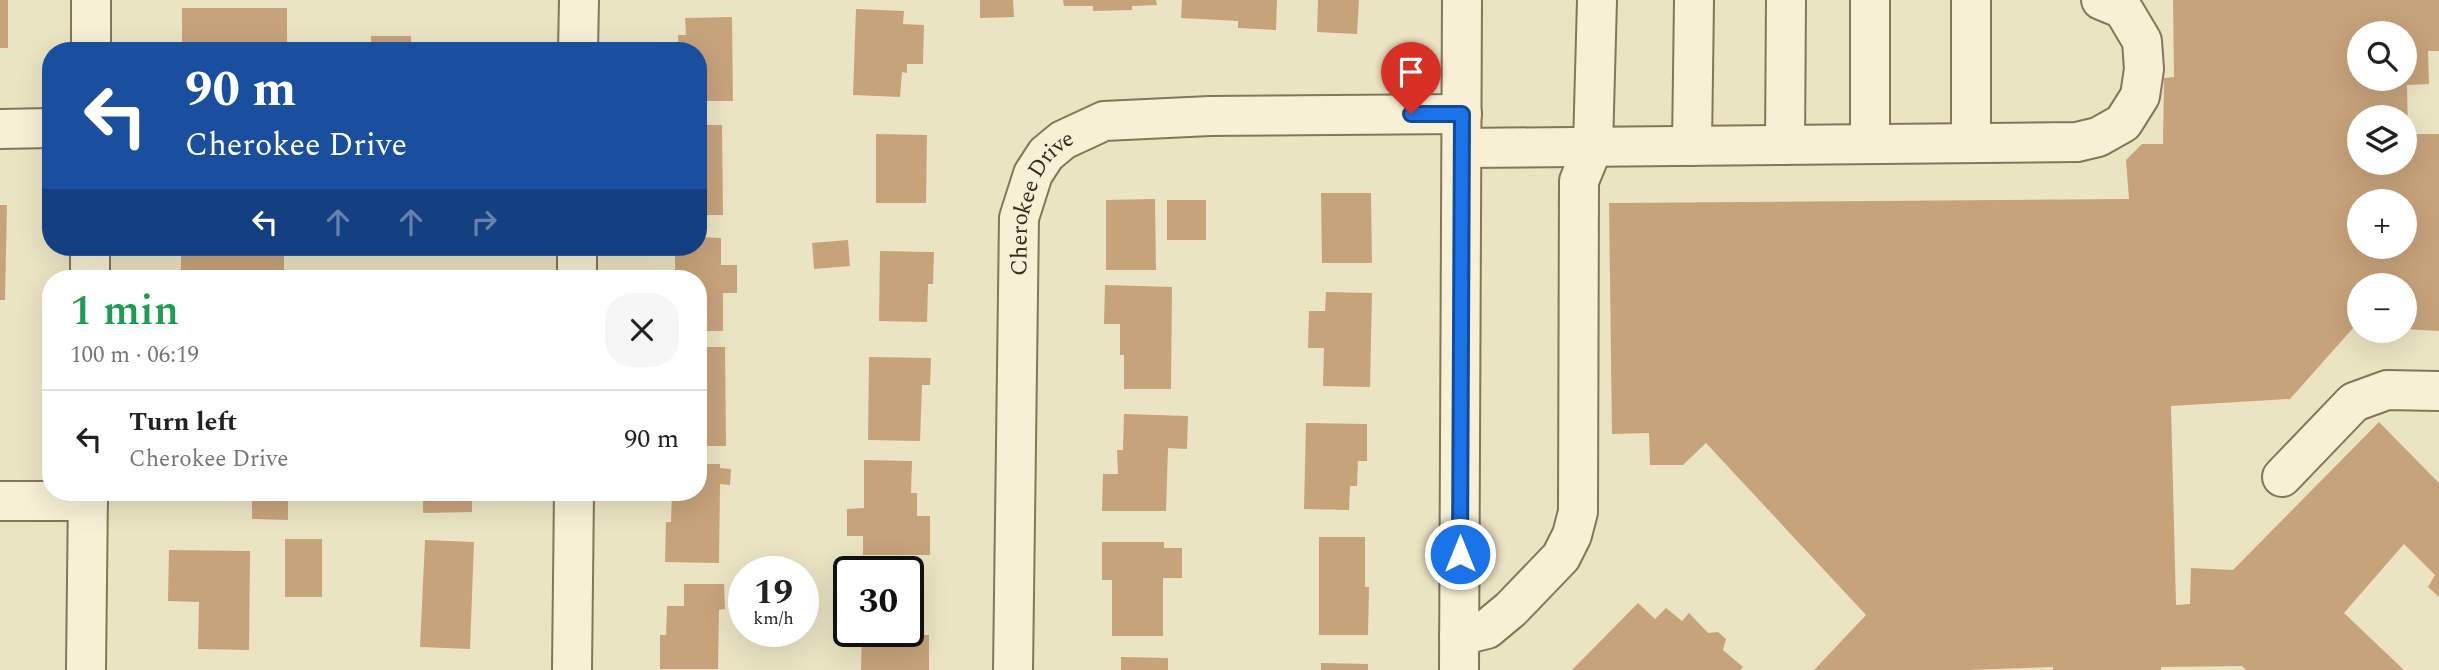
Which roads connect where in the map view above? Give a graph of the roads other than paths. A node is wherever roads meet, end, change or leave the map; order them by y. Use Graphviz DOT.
graph roads {
  1 [pos="91,0"];
  2 [pos="579,0"];
  3 [pos="1462,0"];
  4 [pos="1597,0"];
  5 [pos="1694,0"];
  6 [pos="1786,0"];
  7 [pos="1870,0"];
  8 [pos="1971,0"];
  9 [pos="2101,0"];
  10 [pos="91,42"];
  11 [pos="578,42"];
  12 [pos="0,128"];
  13 [pos="42,128"];
  14 [pos="1462,131"];
  15 [pos="1971,143"];
  16 [pos="1870,144"];
  17 [pos="1785,145"];
  18 [pos="1692,146"];
  19 [pos="1593,147"];
  20 [pos="2439,391"];
  21 [pos="2282,477"];
  22 [pos="42,499"];
  23 [pos="0,501"];
  24 [pos="88,501"];
  25 [pos="574,501"];
  26 [pos="1459,653"];
  27 [pos="86,670"];
  28 [pos="572,670"];
  29 [pos="1013,670"];
  1 -- 10 [label="street"];
  2 -- 11 [label="street"];
  3 -- 14 [label="street"];
  4 -- 19 [label="street"];
  5 -- 18 [label="street"];
  6 -- 17 [label="street"];
  7 -- 16 [label="street"];
  8 -- 15 [label="street"];
  9 -- 15 [label="street, Cherokee Drive"];
  12 -- 13 [label="street"];
  14 -- 19 [label="street, Cherokee Drive"];
  14 -- 26 [label="street"];
  14 -- 29 [label="street, Cherokee Drive"];
  15 -- 16 [label="street, Cherokee Drive"];
  16 -- 17 [label="street, Cherokee Drive"];
  17 -- 18 [label="street, Cherokee Drive"];
  18 -- 19 [label="street, Cherokee Drive"];
  19 -- 26 [label="street"];
  20 -- 21 [label="street"];
  22 -- 23 [label="street"];
  24 -- 27 [label="street"];
  25 -- 28 [label="street"];
}
